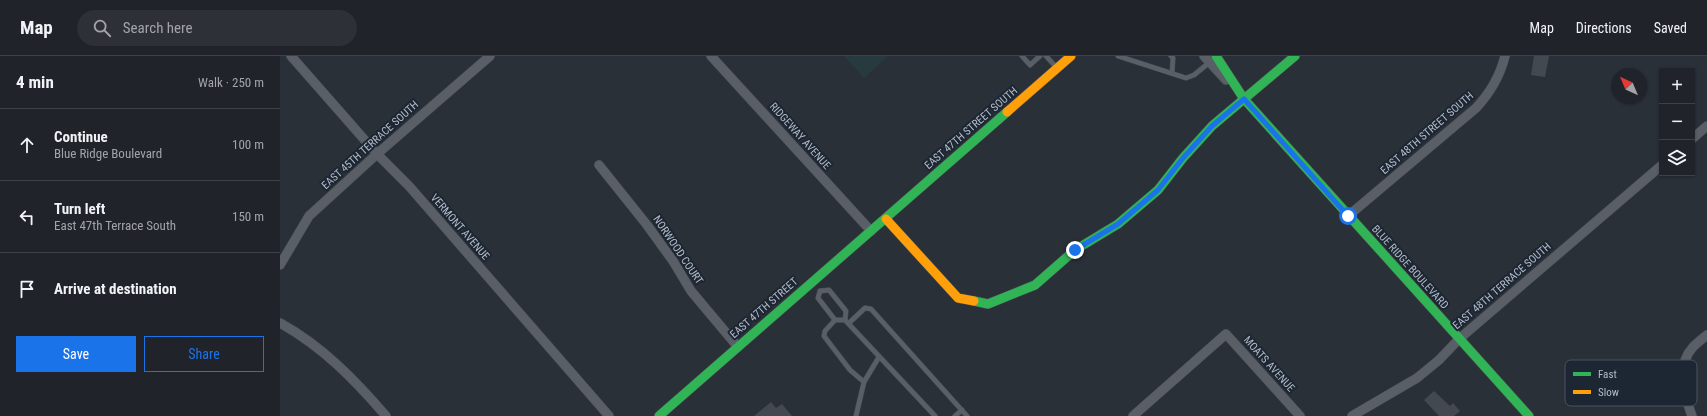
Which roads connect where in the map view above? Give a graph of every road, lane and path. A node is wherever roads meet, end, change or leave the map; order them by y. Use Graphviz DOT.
graph roads {
  1 [pos="291,56"];
  2 [pos="490,56"];
  3 [pos="711,56"];
  4 [pos="1022,56"];
  5 [pos="1040,56"];
  6 [pos="1046,56"];
  7 [pos="1118,56"];
  8 [pos="1171,56"];
  9 [pos="1295,56"];
  10 [pos="1504,56"];
  11 [pos="1066,58"];
  12 [pos="1210,58"];
  13 [pos="1058,68"];
  14 [pos="1172,74"];
  15 [pos="1244,99"];
  16 [pos="1707,126"];
  17 [pos="1695,136"];
  18 [pos="377,154"];
  19 [pos="599,165"];
  20 [pos="1659,168"];
  21 [pos="1348,216"];
  22 [pos="886,219"];
  23 [pos="871,231"];
  24 [pos="280,265"];
  25 [pos="813,282"];
  26 [pos="820,292"];
  27 [pos="835,320"];
  28 [pos="847,322"];
  29 [pos="280,323"];
  30 [pos="1707,335"];
  31 [pos="1460,339"];
  32 [pos="738,347"];
  33 [pos="879,357"];
  34 [pos="1685,360"];
  35 [pos="864,382"];
  36 [pos="1689,406"];
  37 [pos="962,410"];
  38 [pos="386,416"];
  39 [pos="609,416"];
  40 [pos="659,416"];
  41 [pos="856,416"];
  42 [pos="934,416"];
  43 [pos="955,416"];
  44 [pos="967,416"];
  45 [pos="1133,416"];
  46 [pos="1300,416"];
  47 [pos="1352,416"];
  48 [pos="1529,416"];
  49 [pos="1692,416"];
  1 -- 18 [label="street, VERMONT AVENUE"];
  2 -- 18 [label="street, EAST 45TH TERRACE SOUTH"];
  3 -- 23 [label="street, RIDGEWAY AVENUE"];
  4 -- 5 [label="lane"];
  6 -- 13 [label="lane"];
  7 -- 14 [label="lane"];
  8 -- 14 [label="lane"];
  9 -- 15 [label="street"];
  10 -- 21 [label="street, EAST 48TH STREET SOUTH"];
  11 -- 13 [label="street, EAST 47TH STREET SOUTH"];
  12 -- 14 [label="lane"];
  12 -- 15 [label="street, BLUE RIDGE BOULEVARD"];
  13 -- 22 [label="street, EAST 47TH STREET SOUTH"];
  15 -- 21 [label="street, BLUE RIDGE BOULEVARD"];
  15 -- 22 [label="street"];
  16 -- 17 [label="street"];
  18 -- 24 [label="street, EAST 45TH TERRACE SOUTH"];
  18 -- 39 [label="street, VERMONT AVENUE"];
  19 -- 32 [label="street, NORWOOD COURT"];
  20 -- 31 [label="street, EAST 48TH TERRACE SOUTH"];
  21 -- 31 [label="street, BLUE RIDGE BOULEVARD"];
  22 -- 23 [label="street, EAST 47TH STREET"];
  23 -- 25 [label="street, EAST 47TH STREET"];
  25 -- 26 [label="lane"];
  25 -- 32 [label="street, EAST 47TH STREET"];
  26 -- 27 [label="lane"];
  26 -- 28 [label="lane"];
  27 -- 28 [label="lane"];
  27 -- 35 [label="lane"];
  28 -- 33 [label="lane"];
  28 -- 37 [label="lane"];
  29 -- 38 [label="street"];
  30 -- 34 [label="street"];
  31 -- 47 [label="street, EAST 48TH TERRACE SOUTH"];
  31 -- 48 [label="street, BLUE RIDGE BOULEVARD"];
  32 -- 40 [label="street, EAST 47TH STREET"];
  33 -- 35 [label="lane"];
  33 -- 42 [label="lane"];
  35 -- 41 [label="lane"];
  36 -- 49 [label="street"];
  37 -- 43 [label="lane"];
  37 -- 44 [label="lane"];
  45 -- 46 [label="street, MOATS AVENUE"];
}
